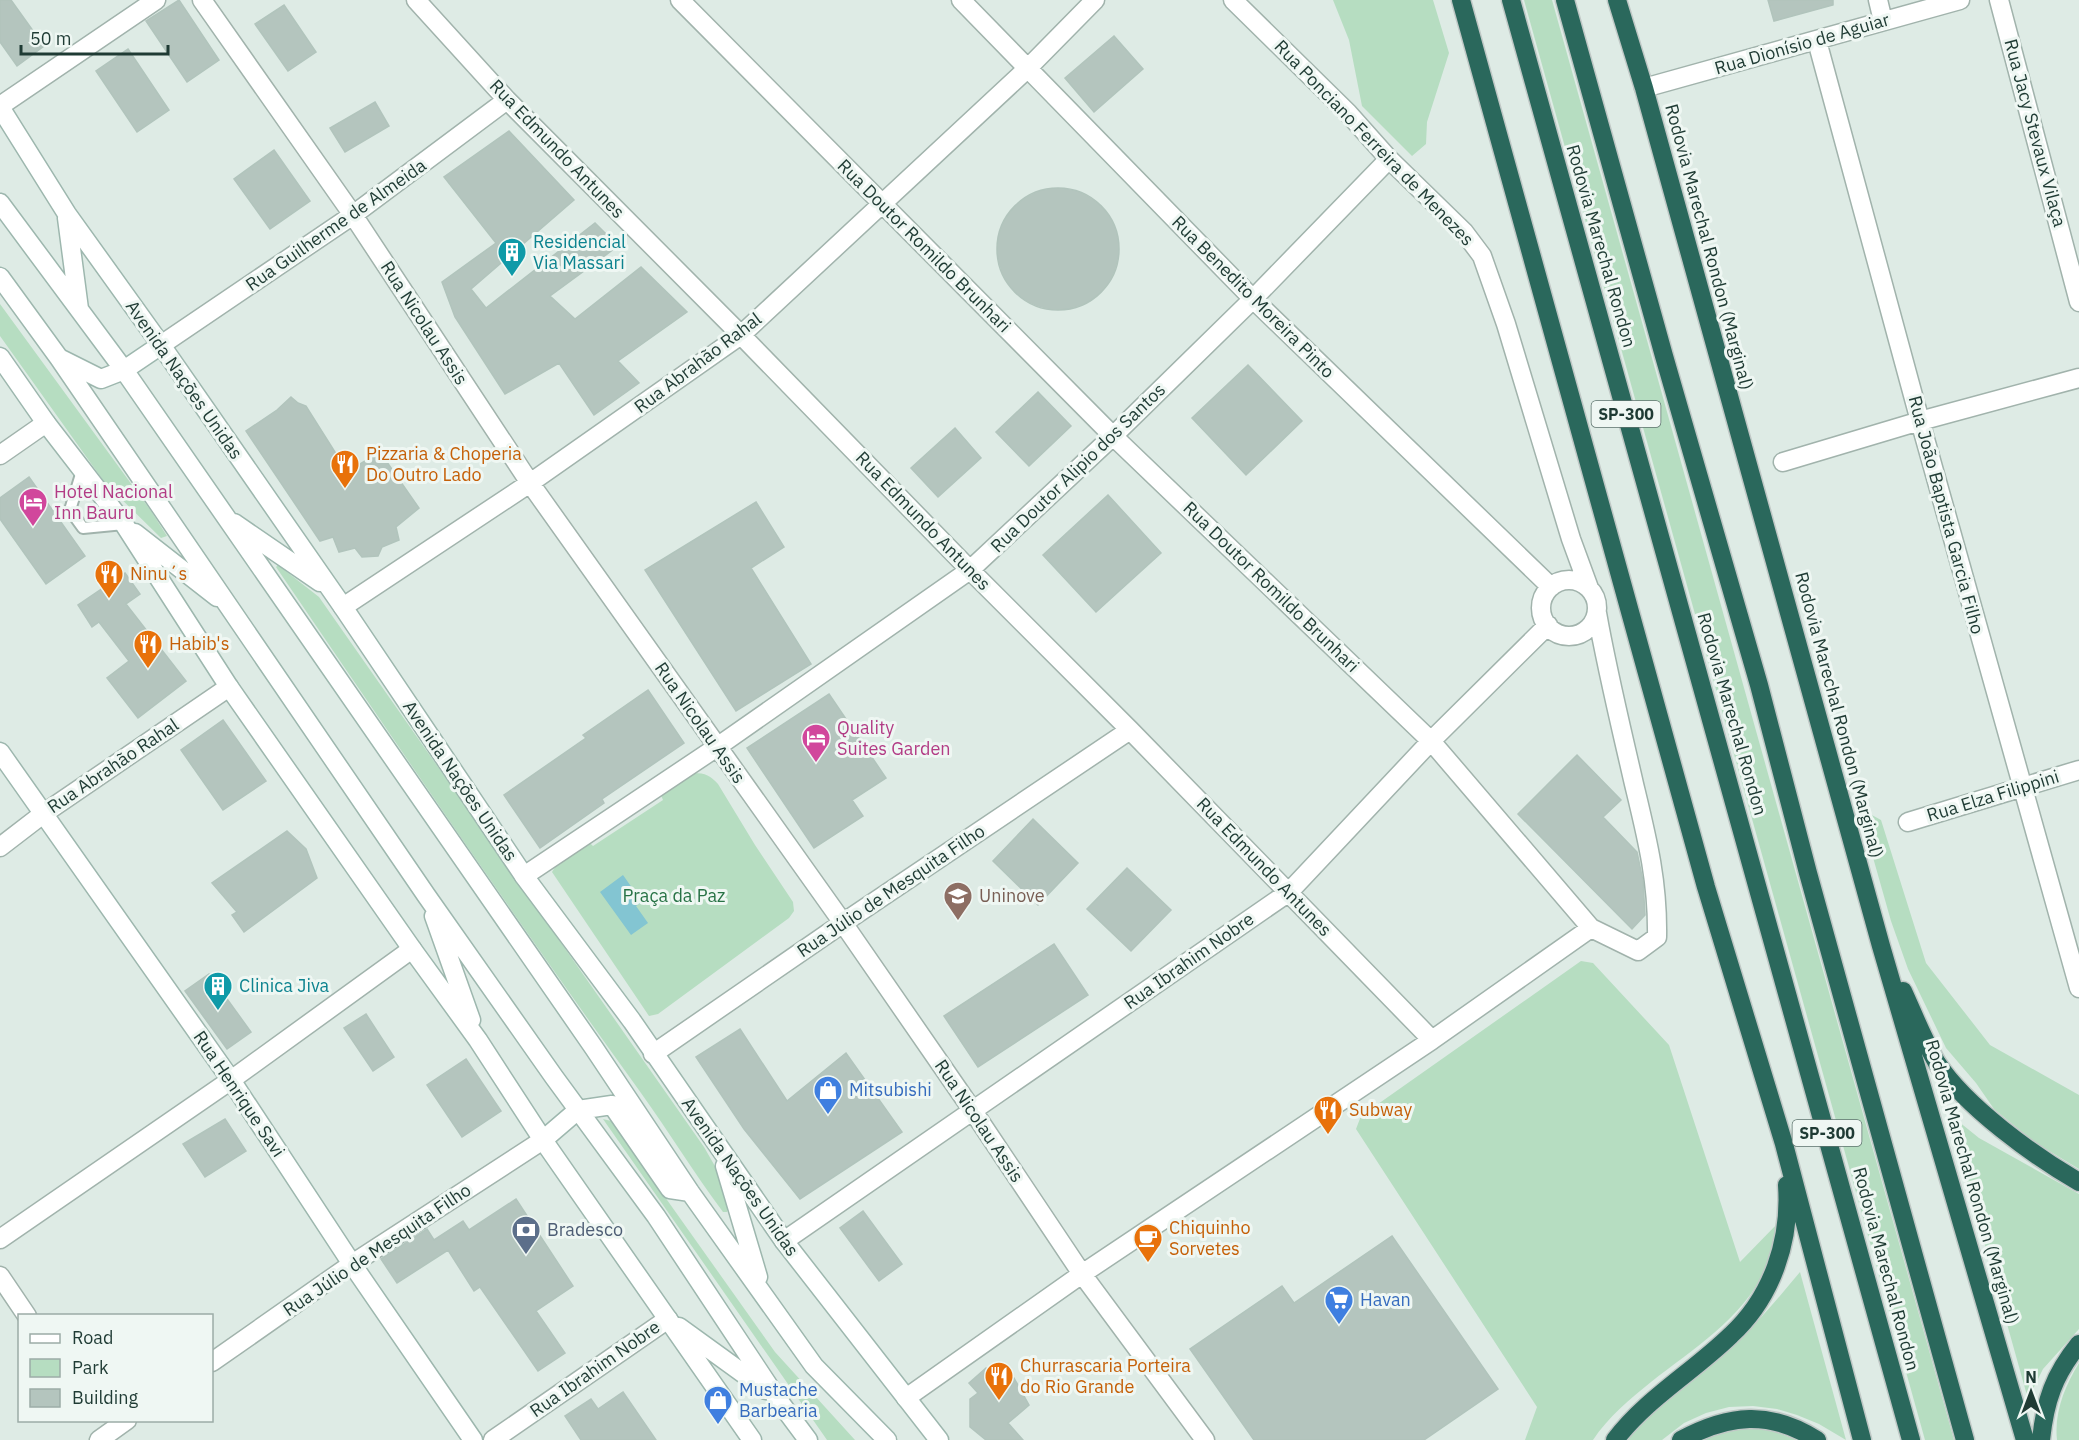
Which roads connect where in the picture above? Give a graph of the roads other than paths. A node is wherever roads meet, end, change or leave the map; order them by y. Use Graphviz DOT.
graph roads {
  1 [pos="156,0"];
  2 [pos="202,0"];
  3 [pos="680,0"];
  4 [pos="961,0"];
  5 [pos="1095,0"];
  6 [pos="1233,0"];
  7 [pos="1461,0"];
  8 [pos="1511,0"];
  9 [pos="1565,0"];
  10 [pos="1617,0"];
  11 [pos="1878,0"];
  12 [pos="1960,0"];
  13 [pos="2000,0"];
  14 [pos="422,2"];
  15 [pos="1883,21"];
  16 [pos="1817,41"];
  17 [pos="1028,68"];
  18 [pos="1644,88"];
  19 [pos="507,99"];
  20 [pos="0,106"];
  21 [pos="1389,159"];
  22 [pos="0,203"];
  23 [pos="882,204"];
  24 [pos="67,214"];
  25 [pos="354,216"];
  26 [pos="0,277"];
  27 [pos="1253,299"];
  28 [pos="2079,302"];
  29 [pos="80,311"];
  30 [pos="741,335"];
  31 [pos="161,345"];
  32 [pos="0,357"];
  33 [pos="59,358"];
  34 [pos="124,370"];
  35 [pos="2079,378"];
  36 [pos="1920,421"];
  37 [pos="46,423"];
  38 [pos="1113,436"];
  39 [pos="0,455"];
  40 [pos="1783,462"];
  41 [pos="82,471"];
  42 [pos="530,483"];
  43 [pos="225,518"];
  44 [pos="124,525"];
  45 [pos="1571,539"];
  46 [pos="970,570"];
  47 [pos="1556,584"];
  48 [pos="329,588"];
  49 [pos="1589,588"];
  50 [pos="343,607"];
  51 [pos="232,609"];
  52 [pos="1597,613"];
  53 [pos="1548,625"];
  54 [pos="1580,634"];
  55 [pos="1604,654"];
  56 [pos="229,687"];
  57 [pos="1131,730"];
  58 [pos="1431,741"];
  59 [pos="717,747"];
  60 [pos="0,752"];
  61 [pos="2079,770"];
  62 [pos="2021,787"];
  63 [pos="43,814"];
  64 [pos="1908,822"];
  65 [pos="0,847"];
  66 [pos="524,876"];
  67 [pos="1289,892"];
  68 [pos="426,895"];
  69 [pos="843,923"];
  70 [pos="1591,928"];
  71 [pos="1881,946"];
  72 [pos="412,949"];
  73 [pos="2079,988"];
  74 [pos="478,1040"];
  75 [pos="1432,1040"];
  76 [pos="653,1054"];
  77 [pos="231,1080"];
  78 [pos="578,1110"];
  79 [pos="973,1111"];
  80 [pos="543,1140"];
  81 [pos="1784,1144"];
  82 [pos="721,1151"];
  83 [pos="2079,1182"];
  84 [pos="690,1192"];
  85 [pos="0,1239"];
  86 [pos="784,1241"];
  87 [pos="352,1264"];
  88 [pos="1082,1274"];
  89 [pos="0,1276"];
  90 [pos="762,1290"];
  91 [pos="26,1314"];
  92 [pos="668,1318"];
  93 [pos="2079,1344"];
  94 [pos="213,1361"];
  95 [pos="776,1397"];
  96 [pos="906,1398"];
  97 [pos="125,1422"];
  98 [pos="104,1434"];
  99 [pos="1197,1437"];
  100 [pos="473,1440"];
  101 [pos="493,1440"];
  102 [pos="752,1440"];
  103 [pos="808,1440"];
  104 [pos="887,1440"];
  105 [pos="939,1440"];
  106 [pos="1615,1440"];
  107 [pos="1681,1440"];
  108 [pos="1817,1440"];
  109 [pos="1862,1440"];
  110 [pos="1911,1440"];
  111 [pos="1965,1440"];
  112 [pos="2025,1440"];
  113 [pos="2041,1440"];
  1 -- 20 [label="street"];
  2 -- 25 [label="street, Rua Nicolau Assis"];
  3 -- 23 [label="street, Rua Doutor Romildo Brunhari"];
  4 -- 17 [label="street, Rua Benedito Moreira Pinto"];
  5 -- 17 [label="street, Rua Abrahão Rahal"];
  6 -- 21 [label="street, Rua Ponciano Ferreira de Menezes"];
  7 -- 81 [label="highway"];
  8 -- 110 [label="highway, Rodovia Marechal Rondon / SP-300"];
  9 -- 111 [label="highway, Rodovia Marechal Rondon / SP-300"];
  10 -- 18 [label="highway, Rodovia Marechal Rondon (Marginal)"];
  11 -- 15 [label="street"];
  12 -- 15 [label="street, Rua Dionísio de Aguiar"];
  13 -- 28 [label="street, Rua Jacy Stevaux Vilaça"];
  14 -- 19 [label="street, Rua Edmundo Antunes"];
  15 -- 16 [label="street, Rua Dionísio de Aguiar"];
  16 -- 18 [label="street, Rua Dionísio de Aguiar"];
  16 -- 36 [label="street, Rua João Baptista Garcia Filho"];
  17 -- 23 [label="street, Rua Abrahão Rahal"];
  17 -- 27 [label="street, Rua Benedito Moreira Pinto"];
  18 -- 71 [label="highway, Rodovia Marechal Rondon (Marginal)"];
  19 -- 25 [label="street, Rua Guilherme de Almeida"];
  19 -- 30 [label="street, Rua Edmundo Antunes"];
  20 -- 24 [label="street, Avenida Nações Unidas"];
  21 -- 27 [label="street, Rua Doutor Alipio dos Santos"];
  21 -- 45 [label="street, Rua Ponciano Ferreira de Menezes"];
  22 -- 29 [label="street"];
  23 -- 30 [label="street, Rua Abrahão Rahal"];
  23 -- 38 [label="street, Rua Doutor Romildo Brunhari"];
  24 -- 29 [label="street"];
  24 -- 31 [label="street, Avenida Nações Unidas"];
  25 -- 31 [label="street, Rua Guilherme de Almeida"];
  25 -- 42 [label="street, Rua Nicolau Assis"];
  26 -- 33 [label="street"];
  27 -- 38 [label="street, Rua Doutor Alipio dos Santos"];
  27 -- 47 [label="street, Rua Benedito Moreira Pinto"];
  29 -- 34 [label="street"];
  30 -- 42 [label="street, Rua Abrahão Rahal"];
  30 -- 46 [label="street, Rua Edmundo Antunes"];
  31 -- 34 [label="street, Rua Guilherme de Almeida"];
  31 -- 48 [label="street, Avenida Nações Unidas"];
  32 -- 37 [label="street"];
  33 -- 34 [label="street, Rua Guilherme de Almeida"];
  33 -- 51 [label="street"];
  34 -- 43 [label="street"];
  35 -- 36 [label="street"];
  36 -- 40 [label="street"];
  36 -- 62 [label="street, Rua João Baptista Garcia Filho"];
  37 -- 39 [label="street"];
  37 -- 41 [label="street"];
  38 -- 46 [label="street, Rua Doutor Alipio dos Santos"];
  38 -- 58 [label="street, Rua Doutor Romildo Brunhari"];
  41 -- 44 [label="street"];
  41 -- 44 [label="lane"];
  42 -- 50 [label="street, Rua Abrahão Rahal"];
  42 -- 59 [label="street, Rua Nicolau Assis"];
  43 -- 48 [label="street"];
  43 -- 84 [label="street"];
  44 -- 51 [label="street"];
  44 -- 56 [label="street"];
  45 -- 47 [label="street"];
  45 -- 49 [label="street, Rua Ponciano Ferreira de Menezes"];
  46 -- 57 [label="street, Rua Edmundo Antunes"];
  46 -- 59 [label="street, Rua Doutor Alipio dos Santos"];
  47 -- 49 [label="street"];
  47 -- 53 [label="street"];
  48 -- 50 [label="street, Avenida Nações Unidas"];
  49 -- 52 [label="street"];
  50 -- 66 [label="street, Avenida Nações Unidas"];
  51 -- 68 [label="street"];
  52 -- 54 [label="street"];
  52 -- 55 [label="street, Rua Doutor Romildo Brunhari"];
  53 -- 54 [label="street"];
  53 -- 58 [label="street, Rua Ibrahim Nobre"];
  54 -- 55 [label="street"];
  55 -- 70 [label="street, Rua Doutor Romildo Brunhari"];
  56 -- 63 [label="street, Rua Abrahão Rahal"];
  56 -- 72 [label="street"];
  57 -- 67 [label="street, Rua Edmundo Antunes"];
  57 -- 69 [label="street, Rua Júlio de Mesquita Filho"];
  58 -- 67 [label="street, Rua Ibrahim Nobre"];
  58 -- 70 [label="street, Rua Doutor Romildo Brunhari"];
  59 -- 66 [label="street, Rua Doutor Alipio dos Santos"];
  59 -- 69 [label="street, Rua Nicolau Assis"];
  60 -- 63 [label="street, Rua Henrique Savi"];
  61 -- 62 [label="street, Rua Elza Filippini"];
  62 -- 64 [label="street, Rua Elza Filippini"];
  62 -- 73 [label="street, Rua João Baptista Garcia Filho"];
  63 -- 65 [label="street, Rua Abrahão Rahal"];
  63 -- 77 [label="street, Rua Henrique Savi"];
  66 -- 76 [label="street, Avenida Nações Unidas"];
  67 -- 75 [label="street, Rua Edmundo Antunes"];
  67 -- 79 [label="street, Rua Ibrahim Nobre"];
  68 -- 74 [label="street"];
  68 -- 78 [label="street"];
  69 -- 76 [label="street, Rua Júlio de Mesquita Filho"];
  69 -- 79 [label="street, Rua Nicolau Assis"];
  70 -- 75 [label="street"];
  71 -- 83 [label="highway"];
  71 -- 112 [label="highway, Rodovia Marechal Rondon (Marginal)"];
  72 -- 74 [label="street"];
  72 -- 77 [label="street"];
  74 -- 80 [label="street"];
  75 -- 88 [label="street"];
  76 -- 82 [label="street, Avenida Nações Unidas"];
  77 -- 85 [label="street"];
  77 -- 87 [label="street, Rua Henrique Savi"];
  78 -- 80 [label="street, Rua Júlio de Mesquita Filho"];
  78 -- 84 [label="street"];
  78 -- 95 [label="street"];
  79 -- 86 [label="street, Rua Ibrahim Nobre"];
  79 -- 88 [label="street, Rua Nicolau Assis"];
  80 -- 87 [label="street, Rua Júlio de Mesquita Filho"];
  80 -- 92 [label="street"];
  81 -- 106 [label="highway"];
  81 -- 109 [label="highway"];
  82 -- 86 [label="street, Avenida Nações Unidas"];
  82 -- 90 [label="street"];
  84 -- 90 [label="street"];
  86 -- 96 [label="street, Avenida Nações Unidas"];
  87 -- 94 [label="street, Rua Júlio de Mesquita Filho"];
  87 -- 100 [label="street, Rua Henrique Savi"];
  88 -- 96 [label="street"];
  88 -- 99 [label="street, Rua Nicolau Assis"];
  89 -- 91 [label="street"];
  90 -- 104 [label="street"];
  92 -- 95 [label="street"];
  92 -- 101 [label="street, Rua Ibrahim Nobre"];
  92 -- 102 [label="street"];
  93 -- 113 [label="highway"];
  95 -- 103 [label="street"];
  96 -- 105 [label="street, Avenida Nações Unidas"];
  97 -- 98 [label="street"];
  107 -- 108 [label="highway"];
}
